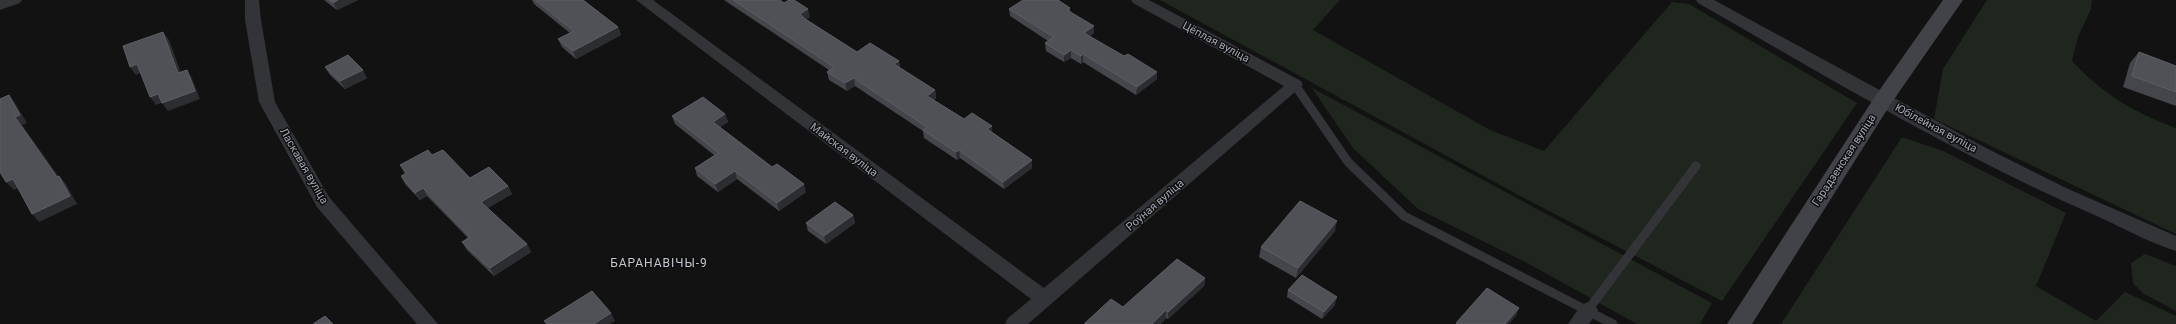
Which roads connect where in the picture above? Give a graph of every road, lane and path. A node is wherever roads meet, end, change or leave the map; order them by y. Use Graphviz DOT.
graph roads {
  1 [pos="15,0"];
  2 [pos="252,0"];
  3 [pos="642,0"];
  4 [pos="1138,0"];
  5 [pos="1703,0"];
  6 [pos="1953,0"];
  7 [pos="0,5"];
  8 [pos="1295,85"];
  9 [pos="1883,100"];
  10 [pos="1696,166"];
  11 [pos="2176,244"];
  12 [pos="1045,299"];
  13 [pos="1583,317"];
  14 [pos="428,324"];
  15 [pos="1015,324"];
  16 [pos="1613,324"];
  17 [pos="1739,324"];
  1 -- 7 [label="street"];
  2 -- 14 [label="street, Ласкавая вуліца"];
  3 -- 12 [label="street, Майская вуліца"];
  4 -- 8 [label="street, Цёплая вуліца"];
  5 -- 9 [label="street, Юбілейная вуліца"];
  6 -- 9 [label="main road, Гарадзенская вуліца"];
  8 -- 12 [label="street, Роўная вуліца"];
  8 -- 13 [label="lane"];
  9 -- 11 [label="street, Юбілейная вуліца"];
  9 -- 17 [label="main road, Гарадзенская вуліца"];
  10 -- 13 [label="lane"];
  12 -- 15 [label="street, Роўная вуліца"];
  13 -- 16 [label="lane"];
}
